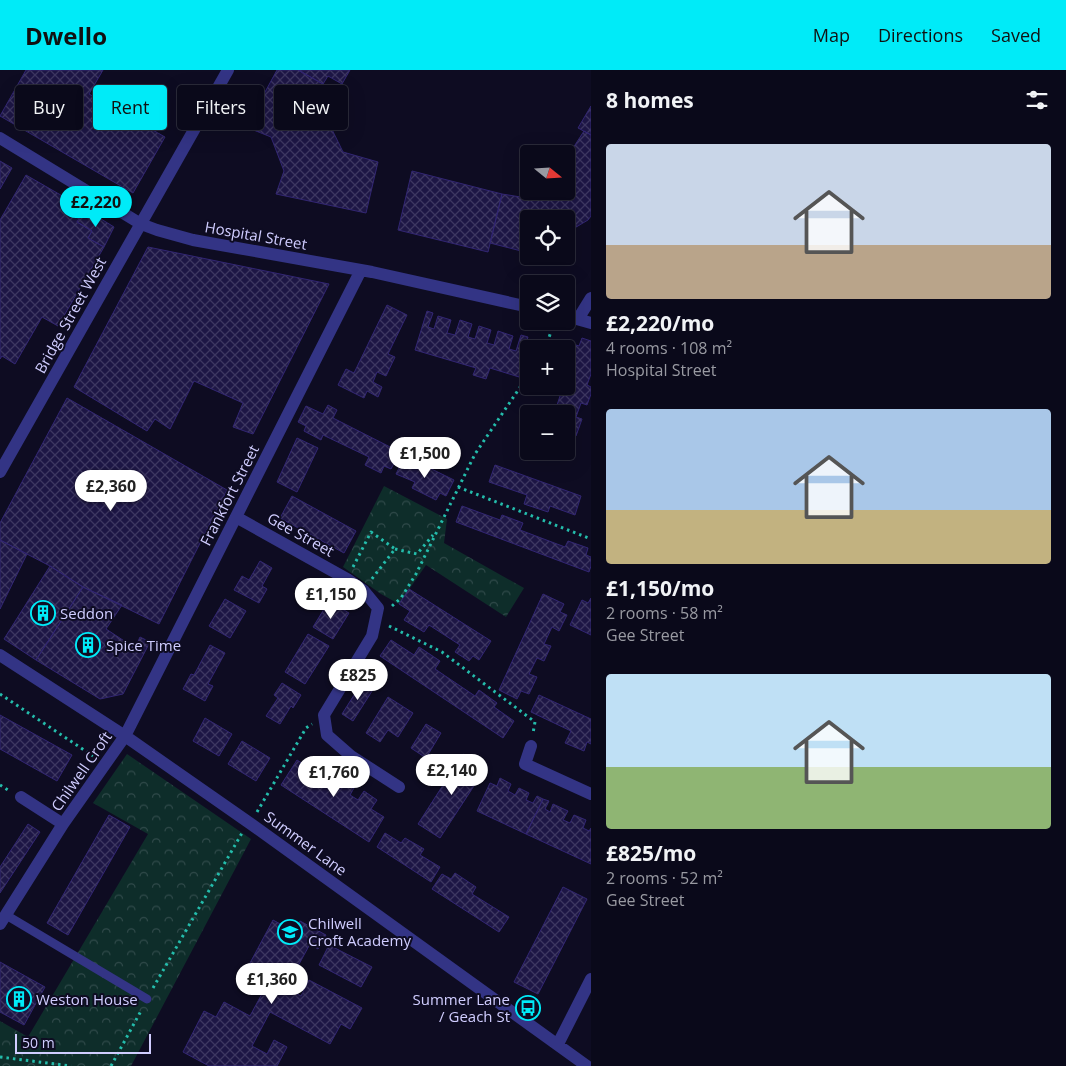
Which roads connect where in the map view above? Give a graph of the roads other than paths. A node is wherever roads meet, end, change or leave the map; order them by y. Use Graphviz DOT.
graph roads {
  1 [pos="228,70"];
  2 [pos="0,138"];
  3 [pos="140,224"];
  4 [pos="361,270"];
  5 [pos="591,298"];
  6 [pos="520,305"];
  7 [pos="575,314"];
  8 [pos="575,318"];
  9 [pos="591,324"];
  10 [pos="0,472"];
  11 [pos="236,517"];
  12 [pos="0,655"];
  13 [pos="125,736"];
  14 [pos="531,746"];
  15 [pos="399,788"];
  16 [pos="591,794"];
  17 [pos="21,797"];
  18 [pos="64,824"];
  19 [pos="3,920"];
  20 [pos="591,979"];
  21 [pos="147,999"];
  22 [pos="558,1044"];
  23 [pos="587,1066"];
  1 -- 3 [label="street, Bridge Street West"];
  2 -- 3 [label="street, Hospital Street"];
  3 -- 4 [label="street, Hospital Street"];
  3 -- 10 [label="street, Bridge Street West"];
  4 -- 6 [label="street, Hospital Street"];
  4 -- 11 [label="street, Frankfort Street"];
  5 -- 7 [label="street"];
  8 -- 9 [label="street"];
  11 -- 13 [label="street, Frankfort Street"];
  11 -- 15 [label="street, Gee Street"];
  12 -- 13 [label="street, Summer Lane"];
  13 -- 18 [label="street, Chilwell Croft"];
  13 -- 22 [label="street, Summer Lane"];
  14 -- 16 [label="street"];
  17 -- 18 [label="street, Chilwell Croft"];
  18 -- 19 [label="street, Chilwell Croft"];
  19 -- 21 [label="lane"];
  20 -- 22 [label="street"];
  22 -- 23 [label="street, Summer Lane"];
}
